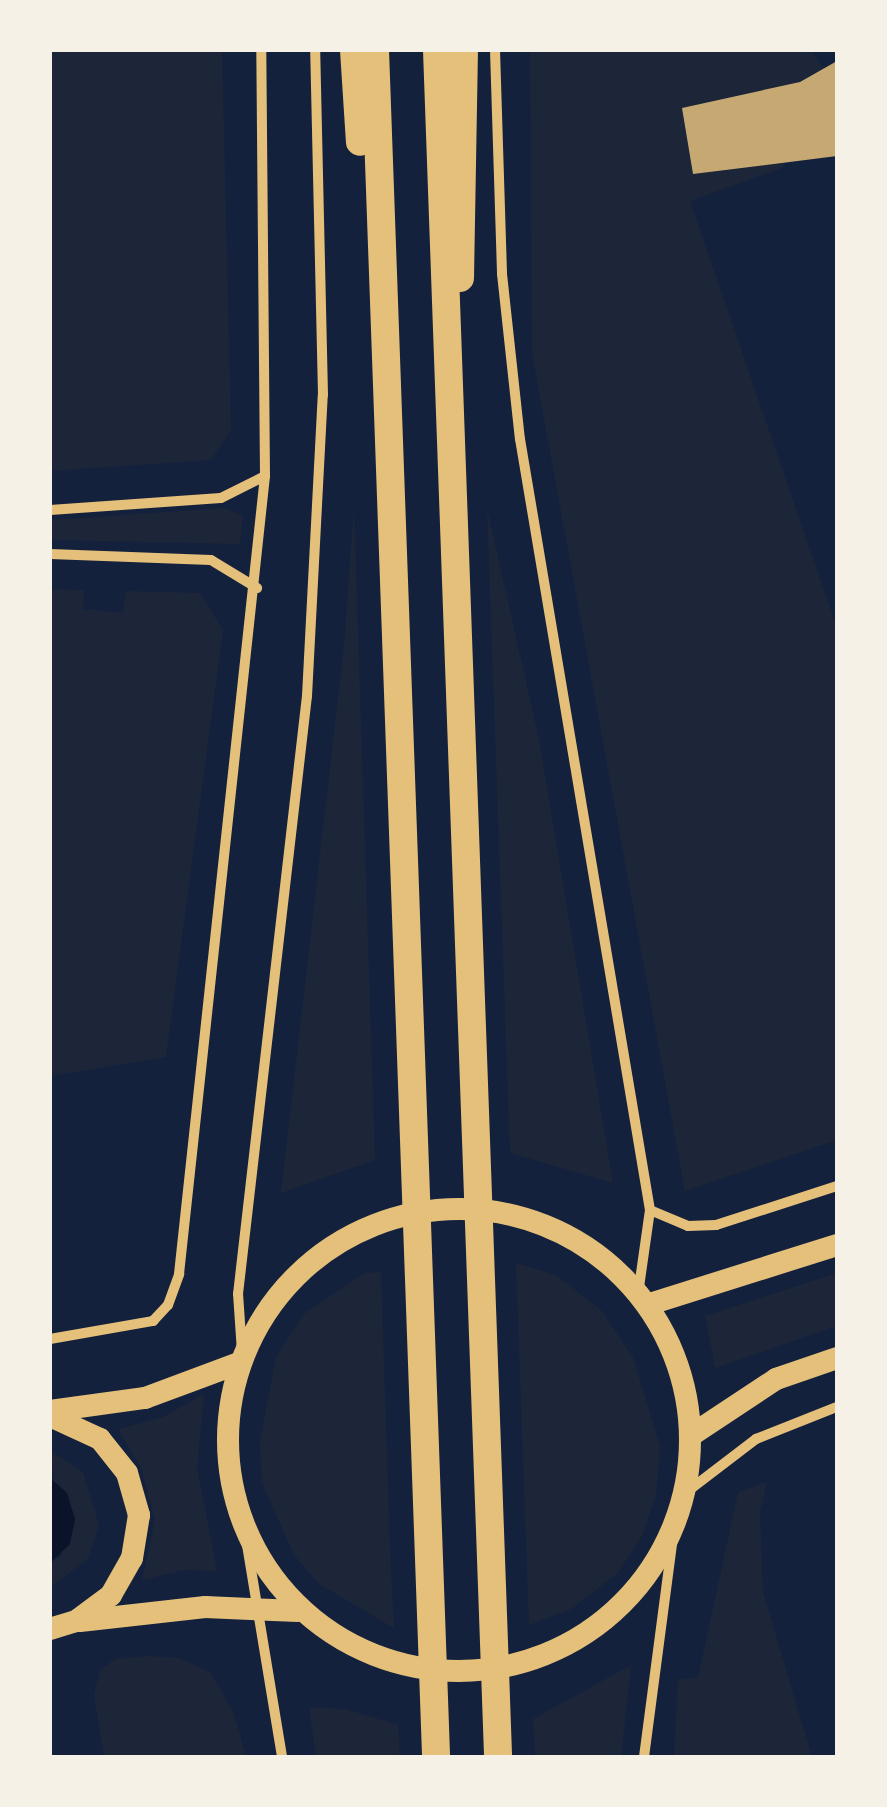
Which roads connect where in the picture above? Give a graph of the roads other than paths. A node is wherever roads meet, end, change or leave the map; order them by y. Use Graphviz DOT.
graph roads {
  1 [pos="261,50"];
  2 [pos="315,50"];
  3 [pos="354,50"];
  4 [pos="376,50"];
  5 [pos="437,50"];
  6 [pos="464,50"];
  7 [pos="495,50"];
  8 [pos="381,332"];
  9 [pos="265,476"];
  10 [pos="50,510"];
  11 [pos="452,515"];
  12 [pos="50,554"];
  13 [pos="257,588"];
  14 [pos="837,1186"];
  15 [pos="650,1210"];
  16 [pos="837,1245"];
  17 [pos="646,1295"];
  18 [pos="50,1339"];
  19 [pos="240,1358"];
  20 [pos="837,1358"];
  21 [pos="837,1407"];
  22 [pos="50,1414"];
  23 [pos="694,1434"];
  24 [pos="684,1494"];
  25 [pos="674,1528"];
  26 [pos="247,1545"];
  27 [pos="259,1607"];
  28 [pos="298,1611"];
  29 [pos="76,1621"];
  30 [pos="50,1628"];
  31 [pos="282,1757"];
  32 [pos="436,1757"];
  33 [pos="498,1757"];
  34 [pos="644,1757"];
  1 -- 9 [label="street"];
  2 -- 19 [label="street"];
  3 -- 8 [label="highway"];
  4 -- 8 [label="highway"];
  5 -- 11 [label="highway"];
  6 -- 11 [label="highway"];
  7 -- 15 [label="street"];
  8 -- 32 [label="highway"];
  9 -- 10 [label="street"];
  9 -- 13 [label="street"];
  11 -- 33 [label="highway"];
  12 -- 13 [label="street"];
  13 -- 18 [label="street"];
  14 -- 15 [label="street"];
  15 -- 17 [label="street"];
  16 -- 17 [label="main road"];
  17 -- 19 [label="main road"];
  17 -- 23 [label="main road"];
  19 -- 22 [label="main road"];
  19 -- 26 [label="main road"];
  20 -- 23 [label="main road"];
  21 -- 24 [label="street"];
  22 -- 29 [label="main road"];
  23 -- 24 [label="main road"];
  24 -- 25 [label="main road"];
  25 -- 28 [label="main road"];
  25 -- 34 [label="street"];
  26 -- 27 [label="street"];
  26 -- 28 [label="main road"];
  27 -- 28 [label="main road"];
  27 -- 29 [label="main road"];
  27 -- 31 [label="street"];
  29 -- 30 [label="main road"];
}
